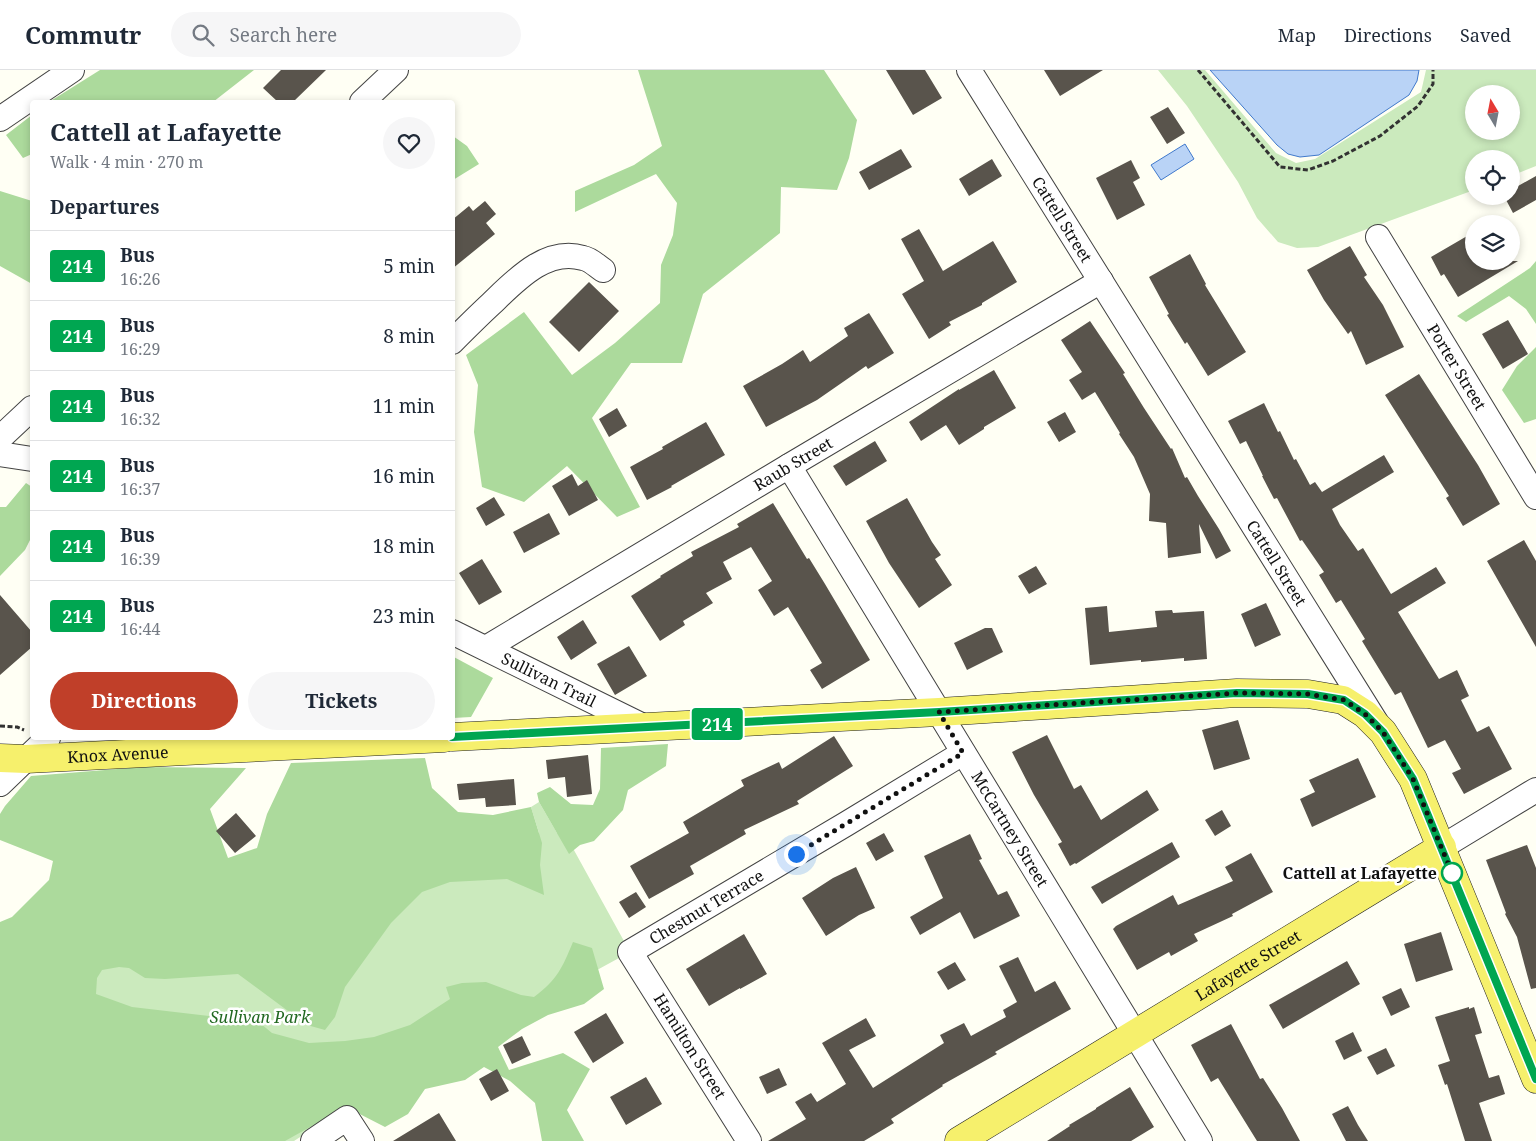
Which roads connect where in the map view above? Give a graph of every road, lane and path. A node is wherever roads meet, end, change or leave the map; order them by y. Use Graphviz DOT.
graph roads {
  1 [pos="72,70"];
  2 [pos="396,70"];
  3 [pos="969,70"];
  4 [pos="1198,70"];
  5 [pos="1433,70"];
  6 [pos="364,100"];
  7 [pos="0,119"];
  8 [pos="1378,237"];
  9 [pos="603,270"];
  10 [pos="1101,281"];
  11 [pos="455,339"];
  12 [pos="30,410"];
  13 [pos="0,438"];
  14 [pos="0,454"];
  15 [pos="30,459"];
  16 [pos="788,466"];
  17 [pos="1536,497"];
  18 [pos="455,633"];
  19 [pos="486,648"];
  20 [pos="939,712"];
  21 [pos="0,726"];
  22 [pos="645,727"];
  23 [pos="25,730"];
  24 [pos="1383,732"];
  25 [pos="455,737"];
  26 [pos="45,740"];
  27 [pos="403,740"];
  28 [pos="963,753"];
  29 [pos="13,759"];
  30 [pos="0,784"];
  31 [pos="1536,790"];
  32 [pos="1442,847"];
  33 [pos="630,952"];
  34 [pos="1135,1034"];
  35 [pos="1536,1079"];
  36 [pos="313,1141"];
  37 [pos="362,1141"];
  38 [pos="749,1141"];
  39 [pos="959,1141"];
  40 [pos="1200,1141"];
  1 -- 7 [label="street"];
  2 -- 6 [label="street"];
  3 -- 10 [label="street, Cattell Street"];
  4 -- 5 [label="path"];
  8 -- 17 [label="street, Porter Street"];
  9 -- 11 [label="street"];
  10 -- 16 [label="street, Raub Street"];
  10 -- 24 [label="street, Cattell Street"];
  12 -- 13 [label="street"];
  14 -- 15 [label="street"];
  16 -- 19 [label="street, Raub Street"];
  16 -- 20 [label="street, McCartney Street"];
  18 -- 19 [label="street, Sullivan Trail"];
  19 -- 22 [label="street, Sullivan Trail"];
  20 -- 22 [label="main road"];
  20 -- 24 [label="main road"];
  20 -- 28 [label="street, McCartney Street"];
  21 -- 23 [label="path"];
  22 -- 25 [label="main road"];
  24 -- 32 [label="main road, Cattell Street"];
  26 -- 29 [label="street"];
  27 -- 29 [label="main road, Knox Avenue"];
  28 -- 33 [label="street, Chestnut Terrace"];
  28 -- 34 [label="street, McCartney Street"];
  29 -- 30 [label="street"];
  31 -- 32 [label="street, Lafayette Street"];
  32 -- 34 [label="main road, Lafayette Street"];
  32 -- 35 [label="main road, Cattell Street"];
  33 -- 38 [label="street, Hamilton Street"];
  34 -- 39 [label="main road, Lafayette Street"];
  34 -- 40 [label="street, McCartney Street"];
  36 -- 37 [label="street"];
}
